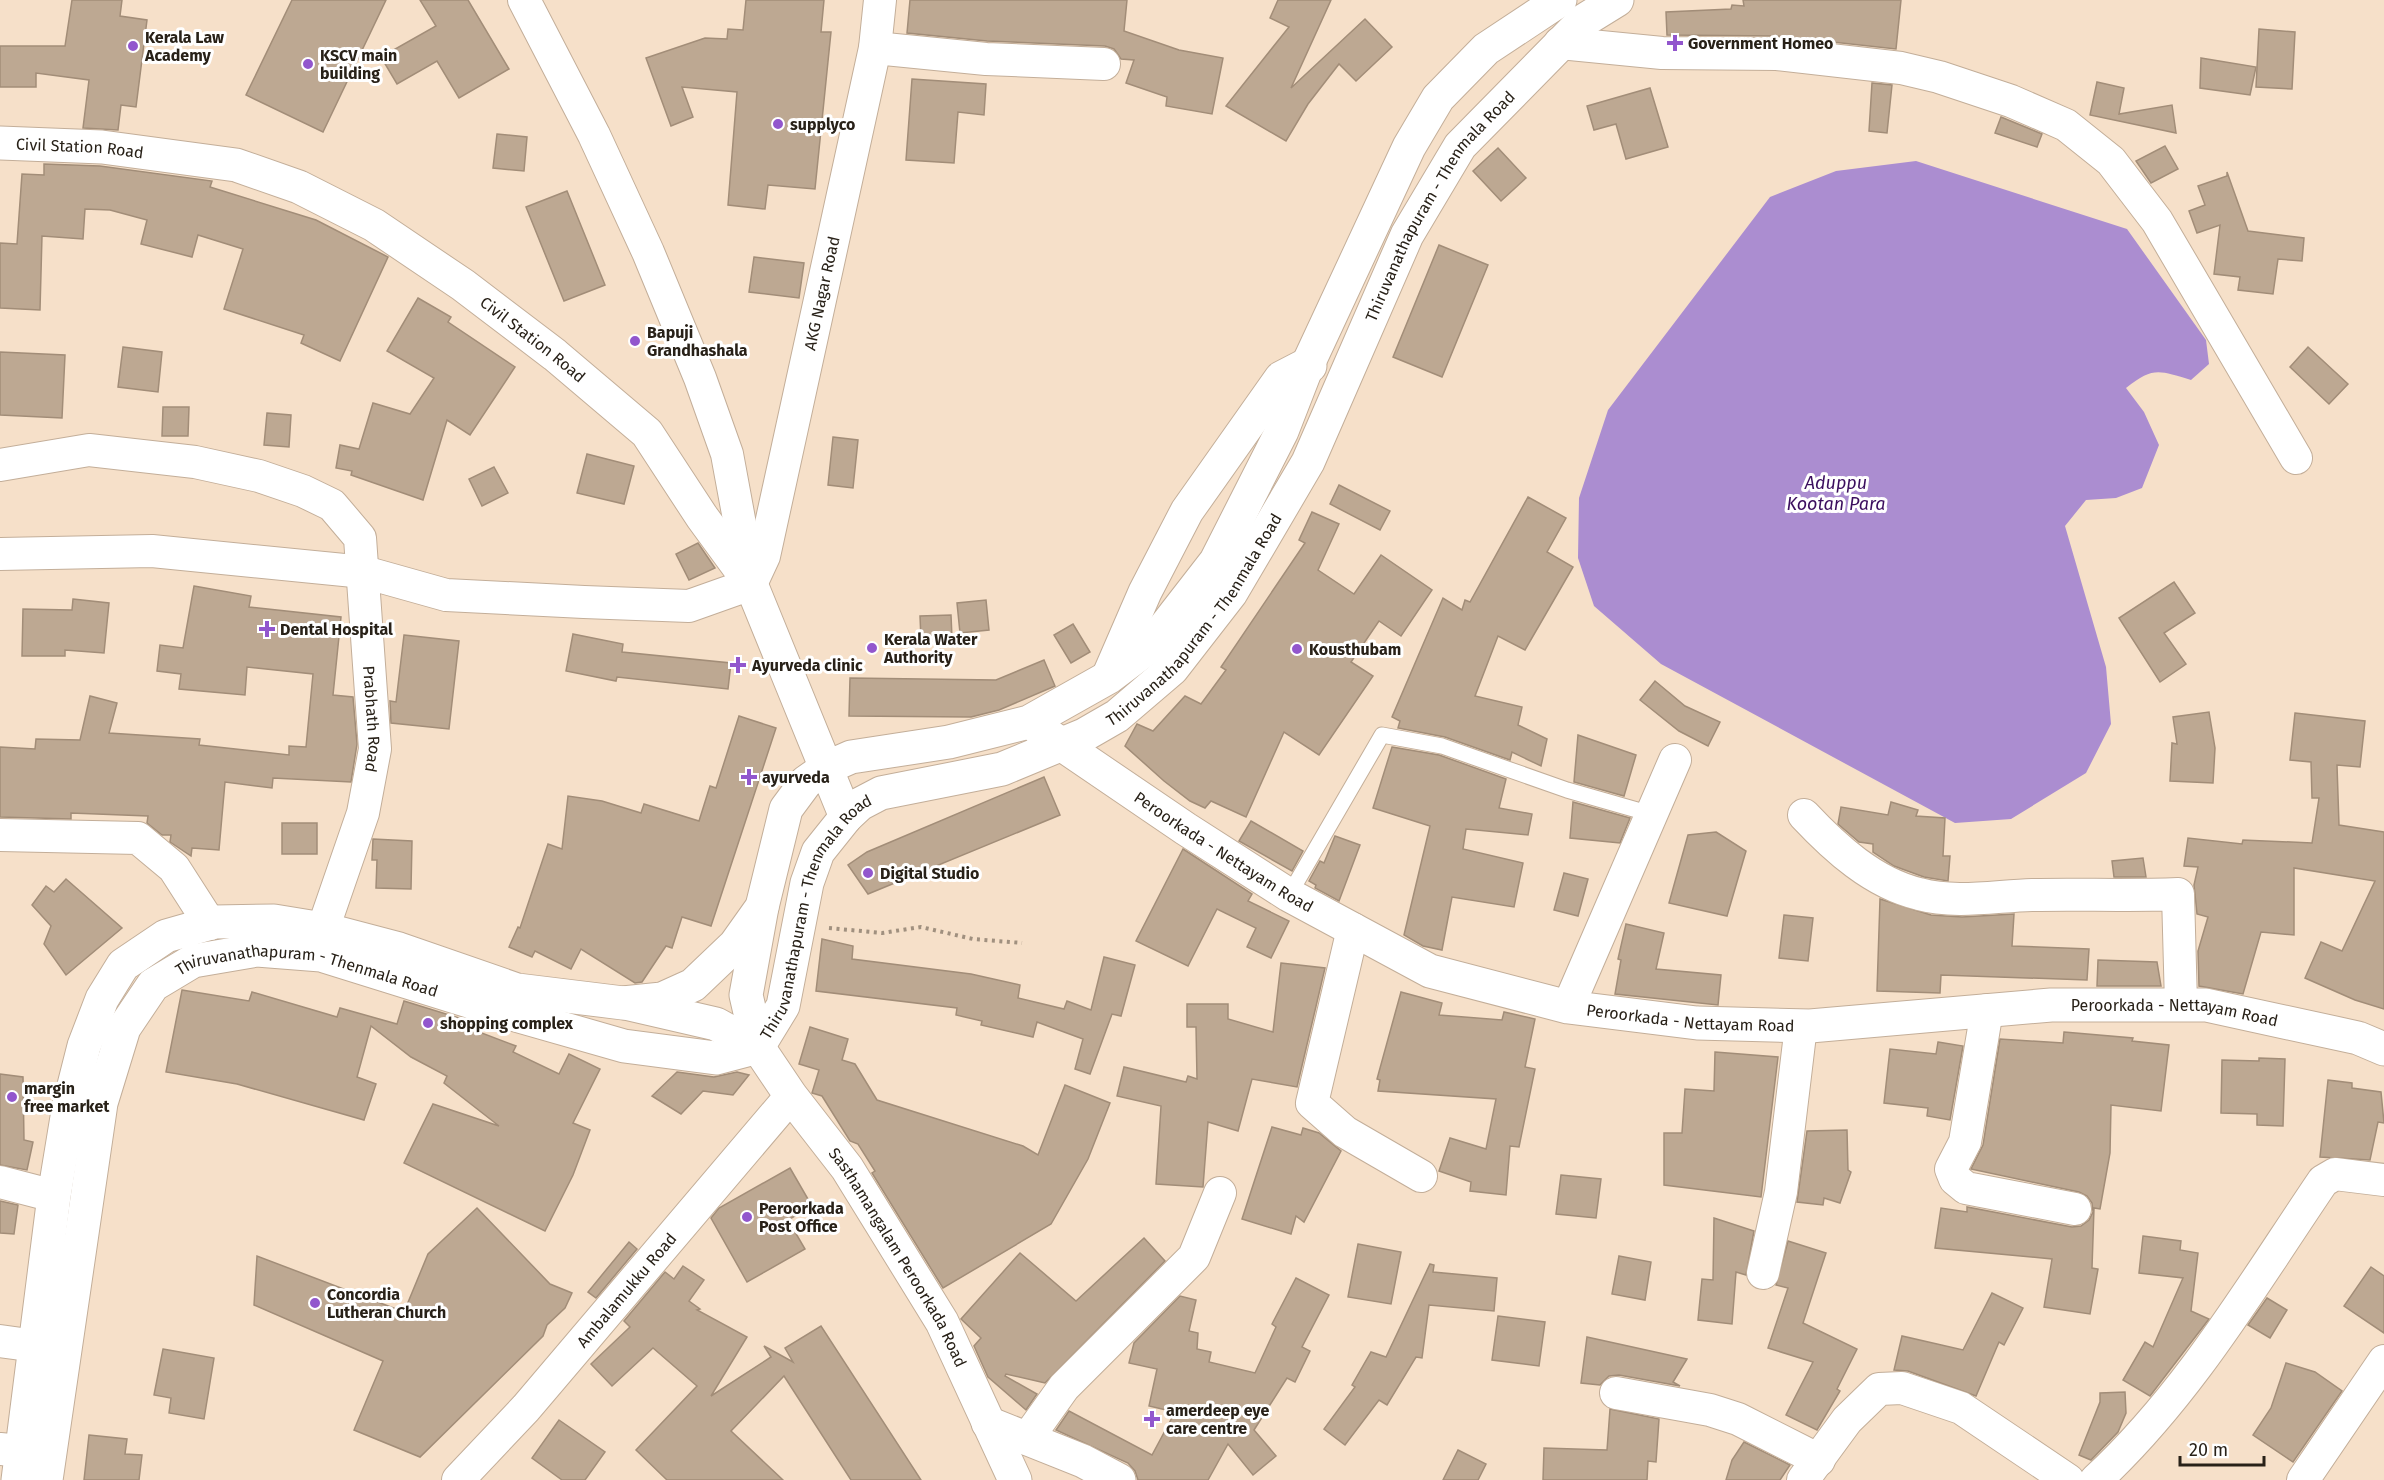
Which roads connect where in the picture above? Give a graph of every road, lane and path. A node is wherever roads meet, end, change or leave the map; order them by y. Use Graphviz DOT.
graph roads {
  1 [pos="524,0"];
  2 [pos="880,0"];
  3 [pos="1617,0"];
  4 [pos="1549,7"];
  5 [pos="1560,43"];
  6 [pos="875,48"];
  7 [pos="1104,64"];
  8 [pos="0,143"];
  9 [pos="1308,364"];
  10 [pos="1343,385"];
  11 [pos="2296,458"];
  12 [pos="0,465"];
  13 [pos="0,554"];
  14 [pos="364,572"];
  15 [pos="751,584"];
  16 [pos="1109,676"];
  17 [pos="1029,722"];
  18 [pos="1059,744"];
  19 [pos="1675,760"];
  20 [pos="826,768"];
  21 [pos="1651,814"];
  22 [pos="1804,815"];
  23 [pos="846,817"];
  24 [pos="0,835"];
  25 [pos="1289,895"];
  26 [pos="762,907"];
  27 [pos="210,924"];
  28 [pos="798,925"];
  29 [pos="323,929"];
  30 [pos="1353,930"];
  31 [pos="1022,943"];
  32 [pos="398,963"];
  33 [pos="623,1003"];
  34 [pos="2181,1005"];
  35 [pos="1568,1007"];
  36 [pos="1987,1010"];
  37 [pos="1801,1026"];
  38 [pos="758,1047"];
  39 [pos="2384,1049"];
  40 [pos="791,1096"];
  41 [pos="1421,1176"];
  42 [pos="2384,1180"];
  43 [pos="0,1182"];
  44 [pos="1220,1193"];
  45 [pos="54,1196"];
  46 [pos="2076,1209"];
  47 [pos="66,1240"];
  48 [pos="1763,1273"];
  49 [pos="0,1341"];
  50 [pos="36,1346"];
  51 [pos="2384,1361"];
  52 [pos="1617,1393"];
  53 [pos="988,1423"];
  54 [pos="1027,1439"];
  55 [pos="13,1460"];
  56 [pos="1811,1470"];
  57 [pos="46,1480"];
  58 [pos="458,1480"];
  59 [pos="1015,1480"];
  60 [pos="1119,1480"];
  61 [pos="2068,1480"];
  62 [pos="2096,1480"];
  63 [pos="2303,1480"];
  1 -- 15 [label="street"];
  2 -- 6 [label="street, AKG Nagar Road"];
  3 -- 5 [label="main road, Thiruvanathapuram - Thenmala Road"];
  4 -- 5 [label="main road"];
  4 -- 9 [label="main road, Thiruvanathapuram - Thenmala Road"];
  5 -- 10 [label="main road, Thiruvanathapuram - Thenmala Road"];
  5 -- 11 [label="street"];
  6 -- 7 [label="street"];
  6 -- 15 [label="street, AKG Nagar Road"];
  8 -- 15 [label="main road, Civil Station Road"];
  9 -- 10 [label="main road"];
  9 -- 16 [label="main road"];
  9 -- 16 [label="main road, Thiruvanathapuram - Thenmala Road"];
  10 -- 18 [label="main road, Thiruvanathapuram - Thenmala Road"];
  12 -- 14 [label="street, Prabhath Road"];
  13 -- 14 [label="street"];
  14 -- 15 [label="street"];
  14 -- 29 [label="street, Prabhath Road"];
  15 -- 20 [label="main road, Civil Station Road"];
  16 -- 17 [label="main road, Thiruvanathapuram - Thenmala Road"];
  17 -- 18 [label="main road, Peroorkada - Nettayam Road"];
  17 -- 20 [label="main road, Thiruvanathapuram - Thenmala Road"];
  18 -- 23 [label="main road, Thiruvanathapuram - Thenmala Road"];
  18 -- 25 [label="main road, Peroorkada - Nettayam Road"];
  19 -- 21 [label="street"];
  20 -- 23 [label="main road, Civil Station Road"];
  20 -- 26 [label="main road, Thiruvanathapuram - Thenmala Road"];
  21 -- 25 [label="lane"];
  21 -- 35 [label="street"];
  22 -- 34 [label="street"];
  23 -- 28 [label="main road, Thiruvanathapuram - Thenmala Road"];
  24 -- 27 [label="street"];
  25 -- 30 [label="main road, Peroorkada - Nettayam Road"];
  26 -- 33 [label="main road"];
  26 -- 38 [label="main road, Thiruvanathapuram - Thenmala Road"];
  27 -- 29 [label="main road"];
  27 -- 45 [label="main road"];
  28 -- 31 [label="path"];
  28 -- 38 [label="main road, Thiruvanathapuram - Thenmala Road"];
  29 -- 32 [label="main road"];
  30 -- 35 [label="main road, Peroorkada - Nettayam Road"];
  30 -- 41 [label="street"];
  32 -- 33 [label="main road"];
  32 -- 38 [label="main road, Thiruvanathapuram - Thenmala Road"];
  32 -- 47 [label="main road, Thiruvanathapuram - Thenmala Road"];
  33 -- 38 [label="main road"];
  34 -- 36 [label="main road, Peroorkada - Nettayam Road"];
  34 -- 39 [label="main road, Peroorkada - Nettayam Road"];
  35 -- 37 [label="main road, Peroorkada - Nettayam Road"];
  36 -- 37 [label="main road, Peroorkada - Nettayam Road"];
  36 -- 46 [label="street"];
  37 -- 48 [label="street"];
  38 -- 40 [label="main road, Sasthamangalam Peroorkada Road"];
  40 -- 53 [label="main road, Sasthamangalam Peroorkada Road"];
  40 -- 58 [label="street, Ambalamukku Road"];
  42 -- 62 [label="street"];
  43 -- 45 [label="street"];
  44 -- 54 [label="street"];
  45 -- 47 [label="main road"];
  47 -- 50 [label="main road"];
  47 -- 57 [label="main road, Thiruvanathapuram - Thenmala Road"];
  49 -- 50 [label="street"];
  50 -- 55 [label="main road"];
  51 -- 63 [label="street"];
  52 -- 56 [label="street"];
  53 -- 54 [label="main road"];
  53 -- 59 [label="main road, Sasthamangalam Peroorkada Road"];
  54 -- 60 [label="main road"];
  56 -- 61 [label="street"];
}
